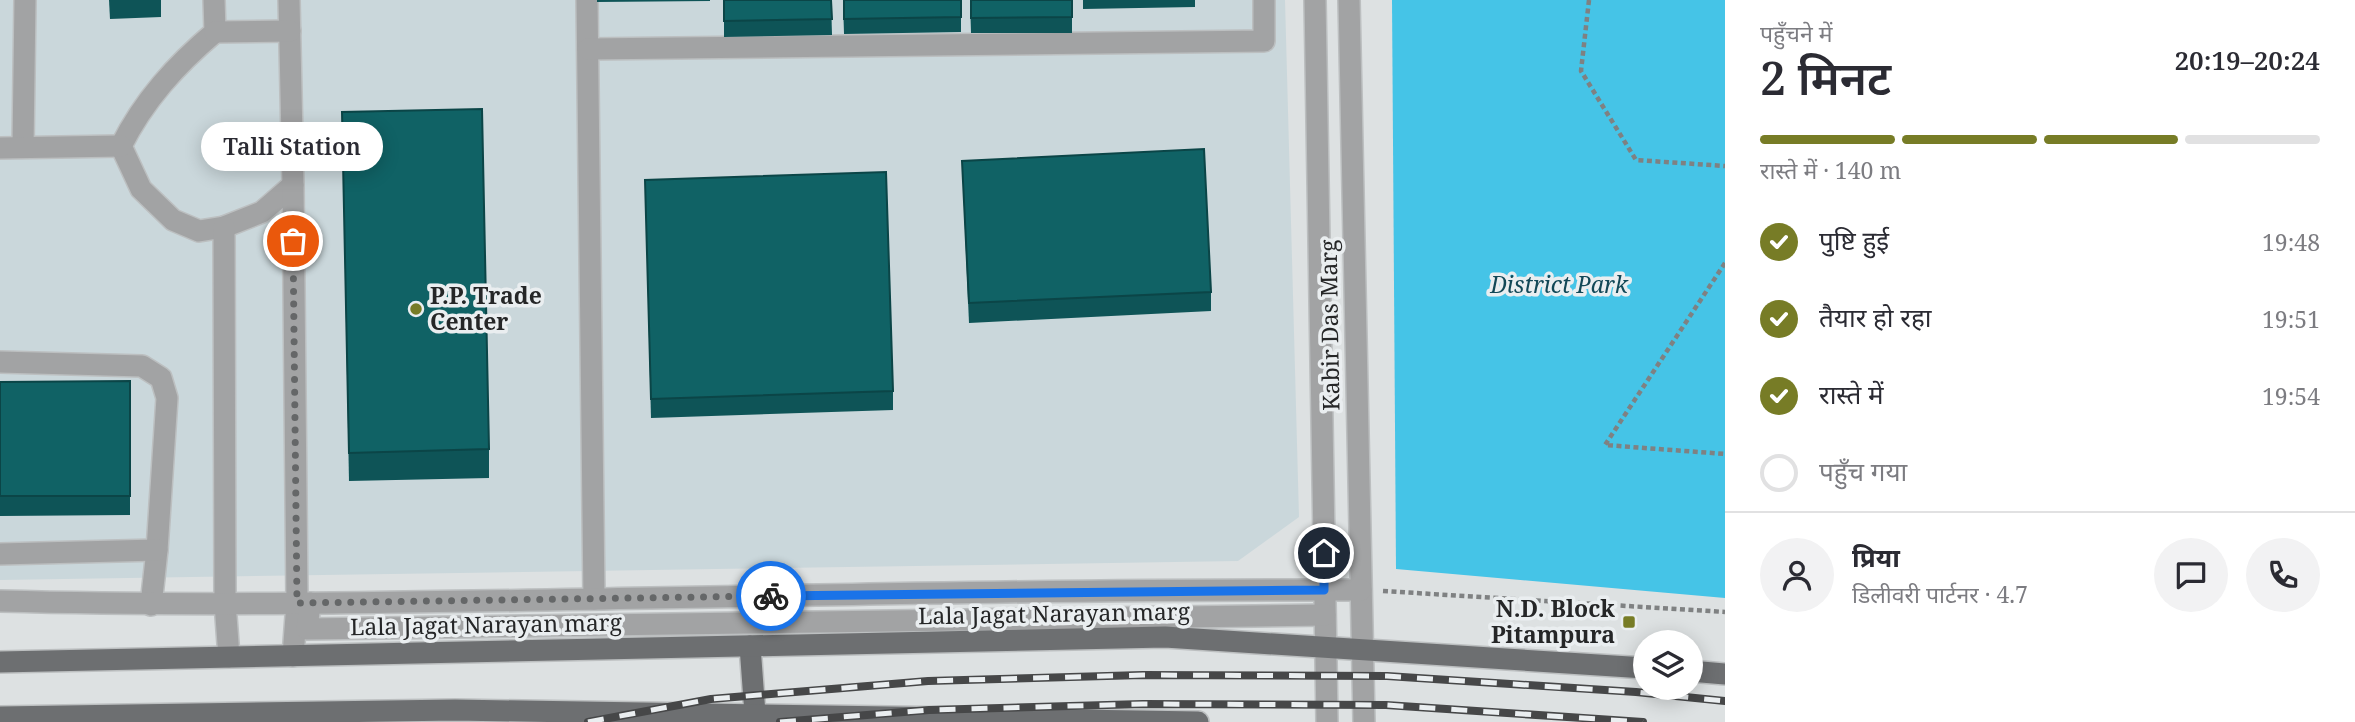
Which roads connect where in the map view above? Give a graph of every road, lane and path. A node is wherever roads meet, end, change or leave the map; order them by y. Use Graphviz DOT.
graph roads {
  1 [pos="25,0"];
  2 [pos="214,0"];
  3 [pos="289,0"];
  4 [pos="587,0"];
  5 [pos="1264,0"];
  6 [pos="1315,0"];
  7 [pos="1349,0"];
  8 [pos="1589,0"];
  9 [pos="290,31"];
  10 [pos="215,32"];
  11 [pos="588,49"];
  12 [pos="23,146"];
  13 [pos="121,146"];
  14 [pos="0,148"];
  15 [pos="1725,166"];
  16 [pos="293,185"];
  17 [pos="224,227"];
  18 [pos="1725,263"];
  19 [pos="0,362"];
  20 [pos="1725,454"];
  21 [pos="157,550"];
  22 [pos="0,554"];
  23 [pos="1324,590"];
  24 [pos="1362,590"];
  25 [pos="594,599"];
  26 [pos="0,601"];
  27 [pos="225,603"];
  28 [pos="304,603"];
  29 [pos="151,605"];
  30 [pos="1725,612"];
  31 [pos="1325,615"];
  32 [pos="750,646"];
  33 [pos="1325,647"];
  34 [pos="1363,650"];
  35 [pos="293,656"];
  36 [pos="229,657"];
  37 [pos="0,662"];
  38 [pos="1633,667"];
  39 [pos="1703,672"];
  40 [pos="1725,674"];
  41 [pos="755,714"];
  42 [pos="0,716"];
  43 [pos="979,720"];
  44 [pos="1077,720"];
  45 [pos="1198,722"];
  46 [pos="1326,722"];
  47 [pos="1364,722"];
  1 -- 12 [label="street"];
  2 -- 10 [label="street"];
  3 -- 9 [label="street"];
  4 -- 11 [label="street"];
  5 -- 11 [label="street"];
  6 -- 23 [label="street, Kabir Das Marg"];
  7 -- 24 [label="street, Kabir Das Marg"];
  8 -- 15 [label="path"];
  9 -- 10 [label="street"];
  9 -- 16 [label="street"];
  10 -- 13 [label="street"];
  11 -- 25 [label="street"];
  12 -- 13 [label="street"];
  12 -- 14 [label="street"];
  13 -- 17 [label="street"];
  16 -- 17 [label="street"];
  16 -- 28 [label="street"];
  17 -- 27 [label="street"];
  18 -- 20 [label="path"];
  19 -- 21 [label="street"];
  21 -- 22 [label="street"];
  21 -- 29 [label="street"];
  23 -- 24 [label="street"];
  23 -- 25 [label="street"];
  23 -- 31 [label="street, Kabir Das Marg"];
  24 -- 30 [label="path"];
  24 -- 34 [label="street, Kabir Das Marg"];
  25 -- 28 [label="street"];
  26 -- 29 [label="street"];
  27 -- 28 [label="street"];
  27 -- 29 [label="street"];
  27 -- 36 [label="street"];
  28 -- 31 [label="street"];
  28 -- 35 [label="street"];
  31 -- 33 [label="street, Kabir Das Marg"];
  32 -- 33 [label="main road, Lala Jagat Narayan marg"];
  32 -- 35 [label="main road, Lala Jagat Narayan marg"];
  32 -- 41 [label="main road"];
  33 -- 34 [label="main road, Lala Jagat Narayan marg"];
  33 -- 46 [label="street, Kabir Das Marg"];
  34 -- 38 [label="main road, Lala Jagat Narayan marg"];
  34 -- 47 [label="street, Kabir Das Marg"];
  35 -- 36 [label="main road, Lala Jagat Narayan marg"];
  36 -- 37 [label="main road, Lala Jagat Narayan marg"];
  39 -- 40 [label="main road"];
  41 -- 42 [label="main road"];
  41 -- 43 [label="main road"];
  43 -- 44 [label="main road"];
  44 -- 45 [label="main road"];
}
